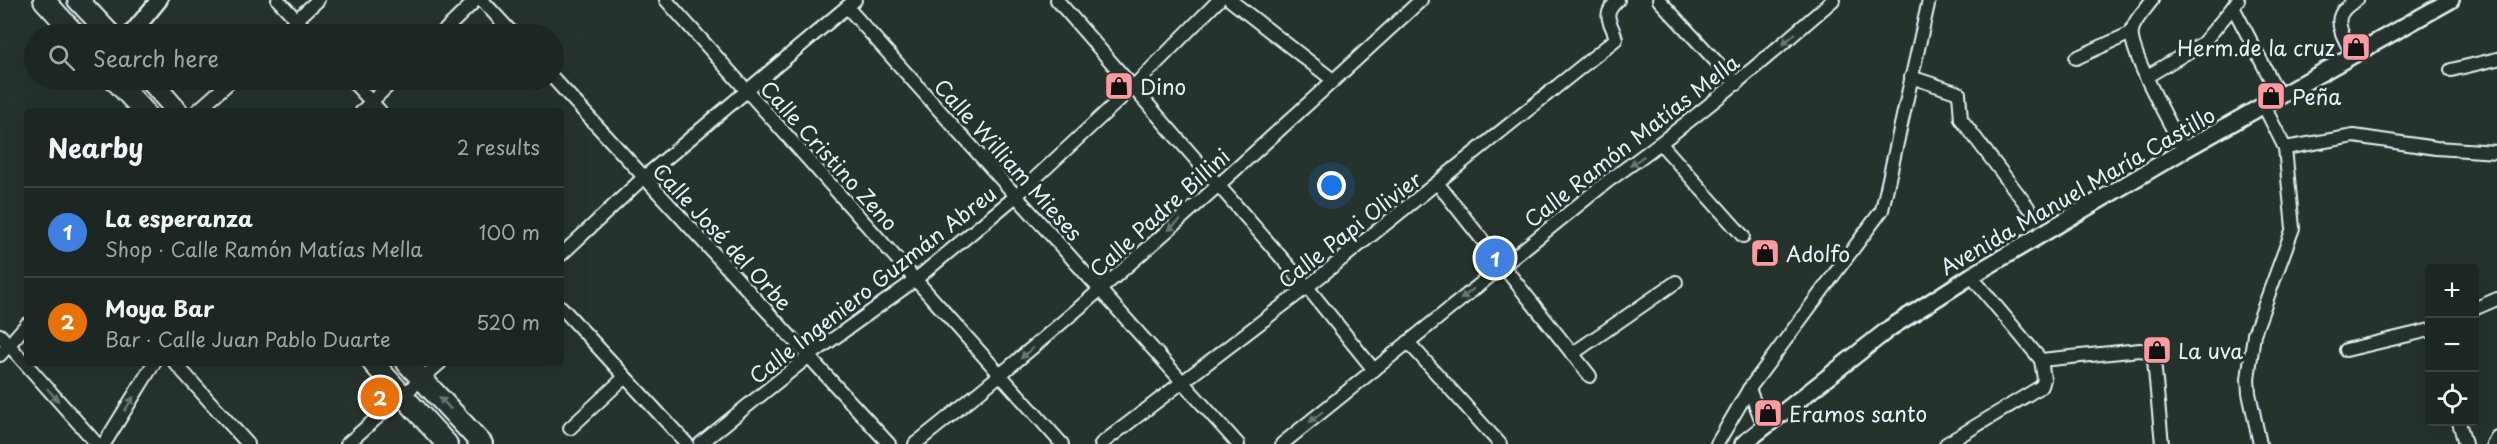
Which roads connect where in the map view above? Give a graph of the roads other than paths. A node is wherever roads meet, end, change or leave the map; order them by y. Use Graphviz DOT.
graph roads {
  1 [pos="44,0"];
  2 [pos="78,0"];
  3 [pos="159,0"];
  4 [pos="278,0"];
  5 [pos="318,0"];
  6 [pos="476,0"];
  7 [pos="482,0"];
  8 [pos="666,0"];
  9 [pos="1057,0"];
  10 [pos="1219,0"];
  11 [pos="1230,0"];
  12 [pos="1421,0"];
  13 [pos="1618,0"];
  14 [pos="1659,0"];
  15 [pos="1833,0"];
  16 [pos="1929,0"];
  17 [pos="2152,0"];
  18 [pos="2357,0"];
  19 [pos="2451,0"];
  20 [pos="2236,3"];
  21 [pos="851,4"];
  22 [pos="297,20"];
  23 [pos="66,24"];
  24 [pos="101,24"];
  25 [pos="139,24"];
  26 [pos="292,24"];
  27 [pos="301,24"];
  28 [pos="451,24"];
  29 [pos="504,24"];
  30 [pos="2131,33"];
  31 [pos="2353,56"];
  32 [pos="2076,58"];
  33 [pos="2497,58"];
  34 [pos="2451,70"];
  35 [pos="2146,76"];
  36 [pos="1911,77"];
  37 [pos="1334,80"];
  38 [pos="1737,84"];
  39 [pos="1133,87"];
  40 [pos="124,90"];
  41 [pos="159,90"];
  42 [pos="221,90"];
  43 [pos="361,90"];
  44 [pos="387,90"];
  45 [pos="564,90"];
  46 [pos="747,91"];
  47 [pos="2280,97"];
  48 [pos="376,106"];
  49 [pos="2264,106"];
  50 [pos="141,108"];
  51 [pos="174,108"];
  52 [pos="201,108"];
  53 [pos="1661,144"];
  54 [pos="2285,147"];
  55 [pos="2184,150"];
  56 [pos="2497,152"];
  57 [pos="643,178"];
  58 [pos="1438,184"];
  59 [pos="1218,187"];
  60 [pos="1016,196"];
  61 [pos="2028,207"];
  62 [pos="1743,236"];
  63 [pos="564,252"];
  64 [pos="1503,266"];
  65 [pos="1971,276"];
  66 [pos="915,280"];
  67 [pos="1676,282"];
  68 [pos="1307,287"];
  69 [pos="1100,290"];
  70 [pos="2497,299"];
  71 [pos="2479,307"];
  72 [pos="564,310"];
  73 [pos="24,328"];
  74 [pos="2425,331"];
  75 [pos="0,335"];
  76 [pos="1408,342"];
  77 [pos="9,345"];
  78 [pos="2346,350"];
  79 [pos="1572,354"];
  80 [pos="0,355"];
  81 [pos="808,357"];
  82 [pos="2041,360"];
  83 [pos="24,362"];
  84 [pos="28,366"];
  85 [pos="152,366"];
  86 [pos="178,366"];
  87 [pos="376,366"];
  88 [pos="410,366"];
  89 [pos="437,366"];
  90 [pos="1374,370"];
  91 [pos="625,376"];
  92 [pos="1001,376"];
  93 [pos="1590,376"];
  94 [pos="422,379"];
  95 [pos="1183,381"];
  96 [pos="1749,389"];
  97 [pos="403,396"];
  98 [pos="1764,426"];
  99 [pos="2460,426"];
  100 [pos="570,428"];
  101 [pos="2497,436"];
  102 [pos="97,444"];
  103 [pos="104,444"];
  104 [pos="248,444"];
  105 [pos="347,444"];
  106 [pos="447,444"];
  107 [pos="482,444"];
  108 [pos="687,444"];
  109 [pos="700,444"];
  110 [pos="889,444"];
  111 [pos="915,444"];
  112 [pos="1062,444"];
  113 [pos="1101,444"];
  114 [pos="1238,444"];
  115 [pos="1282,444"];
  116 [pos="1500,444"];
  117 [pos="1717,444"];
  118 [pos="1743,444"];
  119 [pos="1946,444"];
  120 [pos="2162,444"];
  121 [pos="2260,444"];
  122 [pos="2465,444"];
  123 [pos="2493,444"];
  1 -- 23 [label="main road"];
  2 -- 24 [label="main road"];
  3 -- 25 [label="street"];
  4 -- 22 [label="street"];
  5 -- 22 [label="street"];
  6 -- 28 [label="street"];
  7 -- 29 [label="street"];
  8 -- 46 [label="street, Calle Cristino Zeno"];
  9 -- 39 [label="street"];
  10 -- 39 [label="street, Calle Ingeniero Guzmán Abreu"];
  11 -- 37 [label="street"];
  12 -- 37 [label="street, Calle Padre Billini"];
  13 -- 58 [label="street, Calle Papi Olivier"];
  14 -- 38 [label="street"];
  15 -- 38 [label="street, Calle Ramón Matías Mella, one-way"];
  16 -- 36 [label="street"];
  17 -- 30 [label="street"];
  18 -- 31 [label="street"];
  19 -- 31 [label="street, Avenida Manuel María Castillo"];
  20 -- 35 [label="street"];
  20 -- 47 [label="street"];
  21 -- 46 [label="street"];
  21 -- 60 [label="street, Calle William Mieses"];
  22 -- 26 [label="street"];
  22 -- 27 [label="street"];
  30 -- 32 [label="street"];
  30 -- 35 [label="street"];
  31 -- 47 [label="street, Avenida Manuel María Castillo"];
  33 -- 34 [label="street"];
  35 -- 55 [label="street"];
  36 -- 61 [label="street"];
  36 -- 96 [label="street"];
  37 -- 59 [label="street, Calle Padre Billini"];
  38 -- 53 [label="street, Calle Ramón Matías Mella"];
  39 -- 59 [label="street"];
  39 -- 60 [label="street, Calle Ingeniero Guzmán Abreu"];
  40 -- 50 [label="main road"];
  41 -- 51 [label="main road"];
  42 -- 52 [label="street"];
  43 -- 48 [label="street"];
  44 -- 48 [label="street"];
  45 -- 57 [label="street, Calle José del Orbe"];
  46 -- 57 [label="street"];
  46 -- 66 [label="street, Calle Cristino Zeno"];
  47 -- 49 [label="street, Avenida Manuel María Castillo"];
  49 -- 54 [label="street"];
  49 -- 55 [label="street, Avenida Manuel María Castillo"];
  53 -- 62 [label="street"];
  53 -- 64 [label="street, Calle Ramón Matías Mella, one-way"];
  54 -- 56 [label="street"];
  54 -- 121 [label="street"];
  55 -- 65 [label="street, Avenida Manuel María Castillo"];
  57 -- 63 [label="street"];
  57 -- 81 [label="street, Calle José del Orbe"];
  58 -- 64 [label="street"];
  58 -- 68 [label="street, Calle Papi Olivier"];
  59 -- 68 [label="street"];
  59 -- 69 [label="street, Calle Padre Billini, one-way"];
  60 -- 66 [label="street, Calle Ingeniero Guzmán Abreu"];
  60 -- 69 [label="street, Calle William Mieses"];
  64 -- 76 [label="street, Calle Ramón Matías Mella, one-way"];
  64 -- 79 [label="street"];
  65 -- 82 [label="street"];
  65 -- 98 [label="street, Avenida Manuel María Castillo"];
  66 -- 81 [label="street, Calle Ingeniero Guzmán Abreu"];
  66 -- 92 [label="street, Calle Cristino Zeno"];
  67 -- 79 [label="street"];
  68 -- 90 [label="street"];
  68 -- 95 [label="street, Calle Papi Olivier"];
  69 -- 92 [label="street, Calle Padre Billini, one-way"];
  69 -- 95 [label="street, Calle William Mieses"];
  70 -- 71 [label="street"];
  72 -- 91 [label="street"];
  73 -- 77 [label="street"];
  74 -- 78 [label="street"];
  75 -- 77 [label="street"];
  76 -- 90 [label="street, Calle Ramón Matías Mella"];
  76 -- 116 [label="street"];
  77 -- 80 [label="street"];
  77 -- 83 [label="street, one-way"];
  79 -- 93 [label="street"];
  81 -- 109 [label="street, Calle Ingeniero Guzmán Abreu"];
  81 -- 110 [label="street, Calle José del Orbe"];
  82 -- 119 [label="street"];
  82 -- 120 [label="street"];
  84 -- 102 [label="street, one-way"];
  103 -- 85 [label="street, one-way"];
  86 -- 104 [label="street"];
  87 -- 97 [label="main road"];
  88 -- 94 [label="main road"];
  89 -- 94 [label="street"];
  90 -- 115 [label="street, Calle Ramón Matías Mella, one-way"];
  91 -- 100 [label="street"];
  91 -- 108 [label="street"];
  92 -- 111 [label="street, Calle Padre Billini"];
  92 -- 112 [label="street, Calle Cristino Zeno"];
  94 -- 97 [label="street"];
  107 -- 94 [label="main road, one-way"];
  95 -- 113 [label="street, Calle Papi Olivier"];
  95 -- 114 [label="street, Calle William Mieses"];
  96 -- 98 [label="street"];
  96 -- 117 [label="street"];
  97 -- 105 [label="street"];
  97 -- 106 [label="main road"];
  98 -- 118 [label="street, Avenida Manuel María Castillo"];
  99 -- 122 [label="street"];
  101 -- 123 [label="street"];
}
